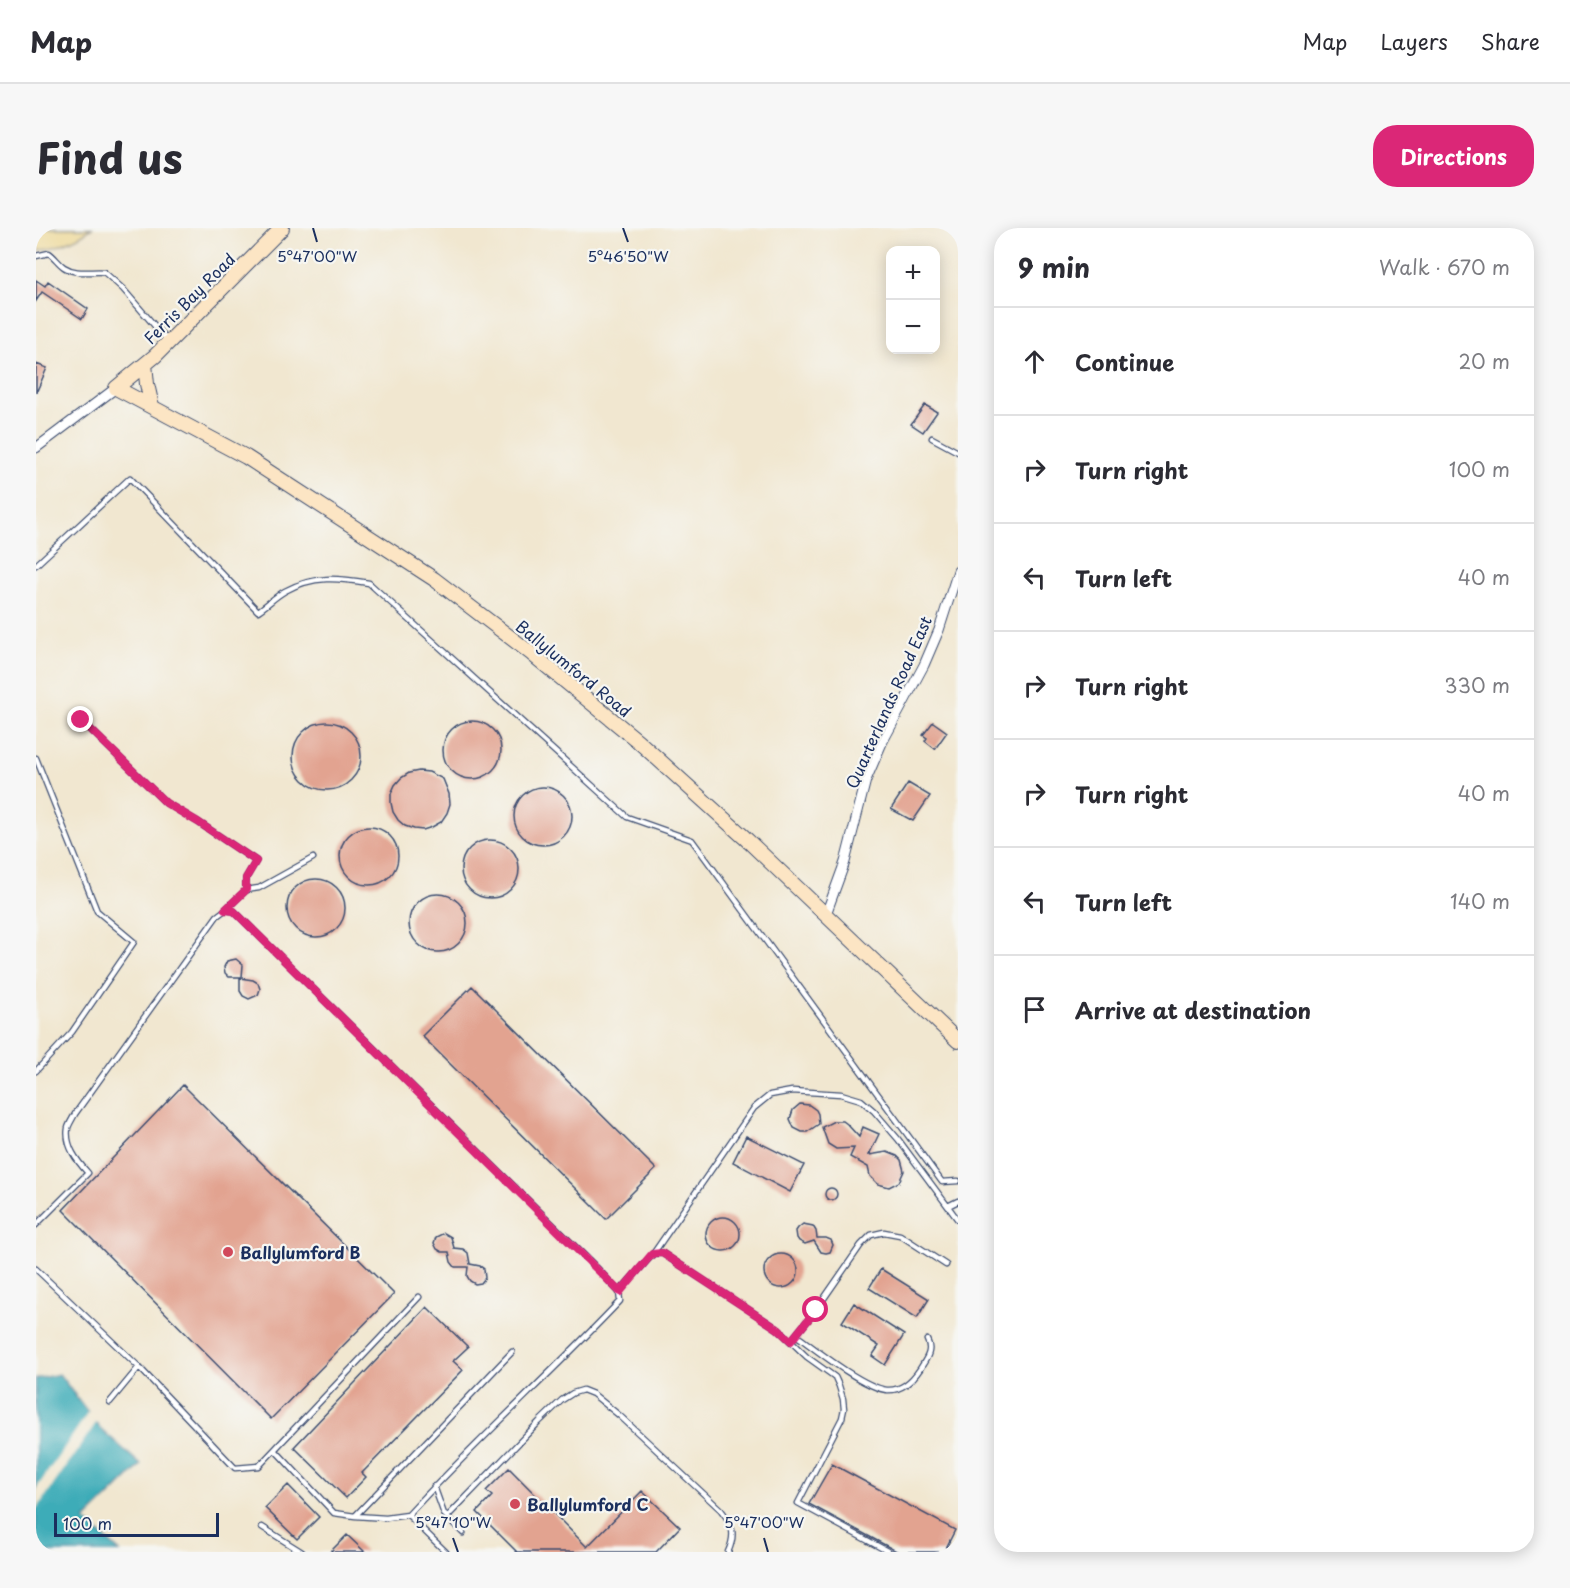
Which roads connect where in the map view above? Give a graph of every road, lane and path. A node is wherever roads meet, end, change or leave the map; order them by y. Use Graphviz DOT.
graph roads {
  1 [pos="282,228"];
  2 [pos="36,256"];
  3 [pos="169,342"];
  4 [pos="145,364"];
  5 [pos="116,388"];
  6 [pos="152,406"];
  7 [pos="932,438"];
  8 [pos="36,448"];
  9 [pos="958,452"];
  10 [pos="36,565"];
  11 [pos="958,571"];
  12 [pos="81,720"];
  13 [pos="36,758"];
  14 [pos="314,858"];
  15 [pos="246,890"];
  16 [pos="225,910"];
  17 [pos="826,914"];
  18 [pos="958,1041"];
  19 [pos="36,1071"];
  20 [pos="958,1181"];
  21 [pos="958,1201"];
  22 [pos="948,1206"];
  23 [pos="958,1220"];
  24 [pos="36,1225"];
  25 [pos="652,1254"];
  26 [pos="946,1265"];
  27 [pos="36,1269"];
  28 [pos="620,1292"];
  29 [pos="419,1297"];
  30 [pos="796,1335"];
  31 [pos="927,1340"];
  32 [pos="791,1341"];
  33 [pos="512,1352"];
  34 [pos="139,1367"];
  35 [pos="110,1402"];
  36 [pos="275,1450"];
  37 [pos="434,1486"];
  38 [pos="408,1515"];
  39 [pos="354,1516"];
  40 [pos="447,1516"];
  41 [pos="262,1527"];
  42 [pos="463,1533"];
  43 [pos="303,1552"];
  44 [pos="446,1552"];
  45 [pos="728,1552"];
  46 [pos="889,1552"];
  1 -- 3 [label="main road, Ferris Bay Road"];
  2 -- 3 [label="lane"];
  3 -- 4 [label="main road, Ferris Bay Road"];
  4 -- 5 [label="main road, Ferris Bay Road"];
  4 -- 6 [label="main road"];
  5 -- 6 [label="main road, Ballylumford Road"];
  5 -- 8 [label="street"];
  6 -- 17 [label="main road, Ballylumford Road"];
  7 -- 9 [label="lane"];
  10 -- 20 [label="lane"];
  11 -- 17 [label="street, Quarterlands Road East"];
  12 -- 15 [label="lane"];
  13 -- 19 [label="lane"];
  14 -- 15 [label="lane"];
  15 -- 16 [label="lane"];
  16 -- 24 [label="lane"];
  16 -- 28 [label="lane"];
  17 -- 18 [label="main road, Ballylumford Road"];
  21 -- 22 [label="lane"];
  22 -- 23 [label="lane"];
  22 -- 25 [label="lane"];
  25 -- 28 [label="lane"];
  25 -- 32 [label="lane"];
  26 -- 30 [label="lane"];
  27 -- 34 [label="lane"];
  28 -- 37 [label="lane"];
  29 -- 36 [label="lane"];
  30 -- 31 [label="lane"];
  30 -- 32 [label="lane"];
  32 -- 46 [label="lane"];
  33 -- 39 [label="lane"];
  34 -- 35 [label="lane"];
  34 -- 36 [label="lane"];
  36 -- 39 [label="lane"];
  37 -- 38 [label="lane"];
  37 -- 40 [label="lane"];
  38 -- 39 [label="lane"];
  38 -- 44 [label="lane"];
  40 -- 42 [label="lane"];
  40 -- 45 [label="lane"];
  41 -- 43 [label="lane"];
}
